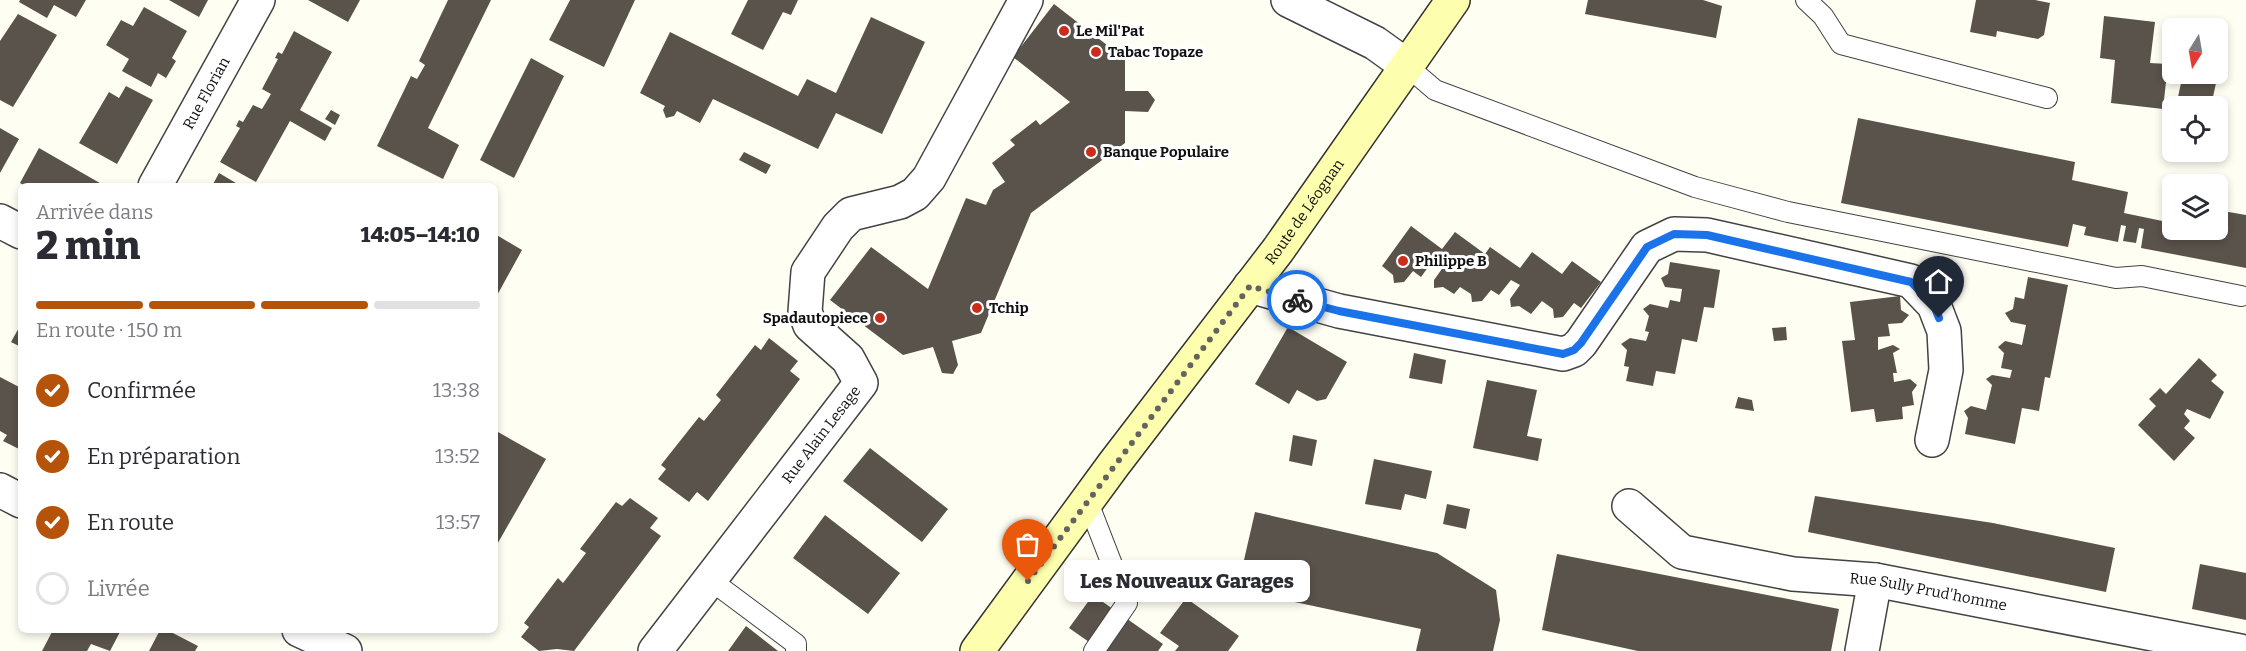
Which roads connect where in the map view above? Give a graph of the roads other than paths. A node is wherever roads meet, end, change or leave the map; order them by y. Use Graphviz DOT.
graph roads {
  1 [pos="258,0"];
  2 [pos="1026,0"];
  3 [pos="1288,0"];
  4 [pos="1453,0"];
  5 [pos="1806,0"];
  6 [pos="1407,66"];
  7 [pos="2047,98"];
  8 [pos="157,183"];
  9 [pos="0,221"];
  10 [pos="18,230"];
  11 [pos="1250,286"];
  12 [pos="2241,296"];
  13 [pos="1932,440"];
  14 [pos="0,490"];
  15 [pos="18,499"];
  16 [pos="1088,500"];
  17 [pos="1629,506"];
  18 [pos="709,579"];
  19 [pos="1875,580"];
  20 [pos="305,633"];
  21 [pos="345,651"];
  22 [pos="655,651"];
  23 [pos="796,651"];
  24 [pos="977,651"];
  25 [pos="1094,651"];
  26 [pos="1862,651"];
  27 [pos="2240,651"];
  1 -- 8 [label="street, Rue Florian"];
  2 -- 18 [label="street, Rue Alain Lesage"];
  3 -- 6 [label="street"];
  4 -- 6 [label="main road, Route de Léognan"];
  5 -- 7 [label="lane"];
  6 -- 11 [label="main road, Route de Léognan"];
  6 -- 12 [label="lane"];
  9 -- 10 [label="street"];
  11 -- 13 [label="street"];
  11 -- 16 [label="main road, Route de Léognan"];
  14 -- 15 [label="street"];
  16 -- 24 [label="main road, Route de Léognan"];
  16 -- 25 [label="lane"];
  17 -- 19 [label="street, Rue Sully Prud'homme"];
  18 -- 22 [label="street, Rue Alain Lesage"];
  18 -- 23 [label="lane"];
  19 -- 26 [label="street, Rue Sully Prud'homme"];
  19 -- 27 [label="street, Rue Sully Prud'homme"];
  20 -- 21 [label="street"];
}
